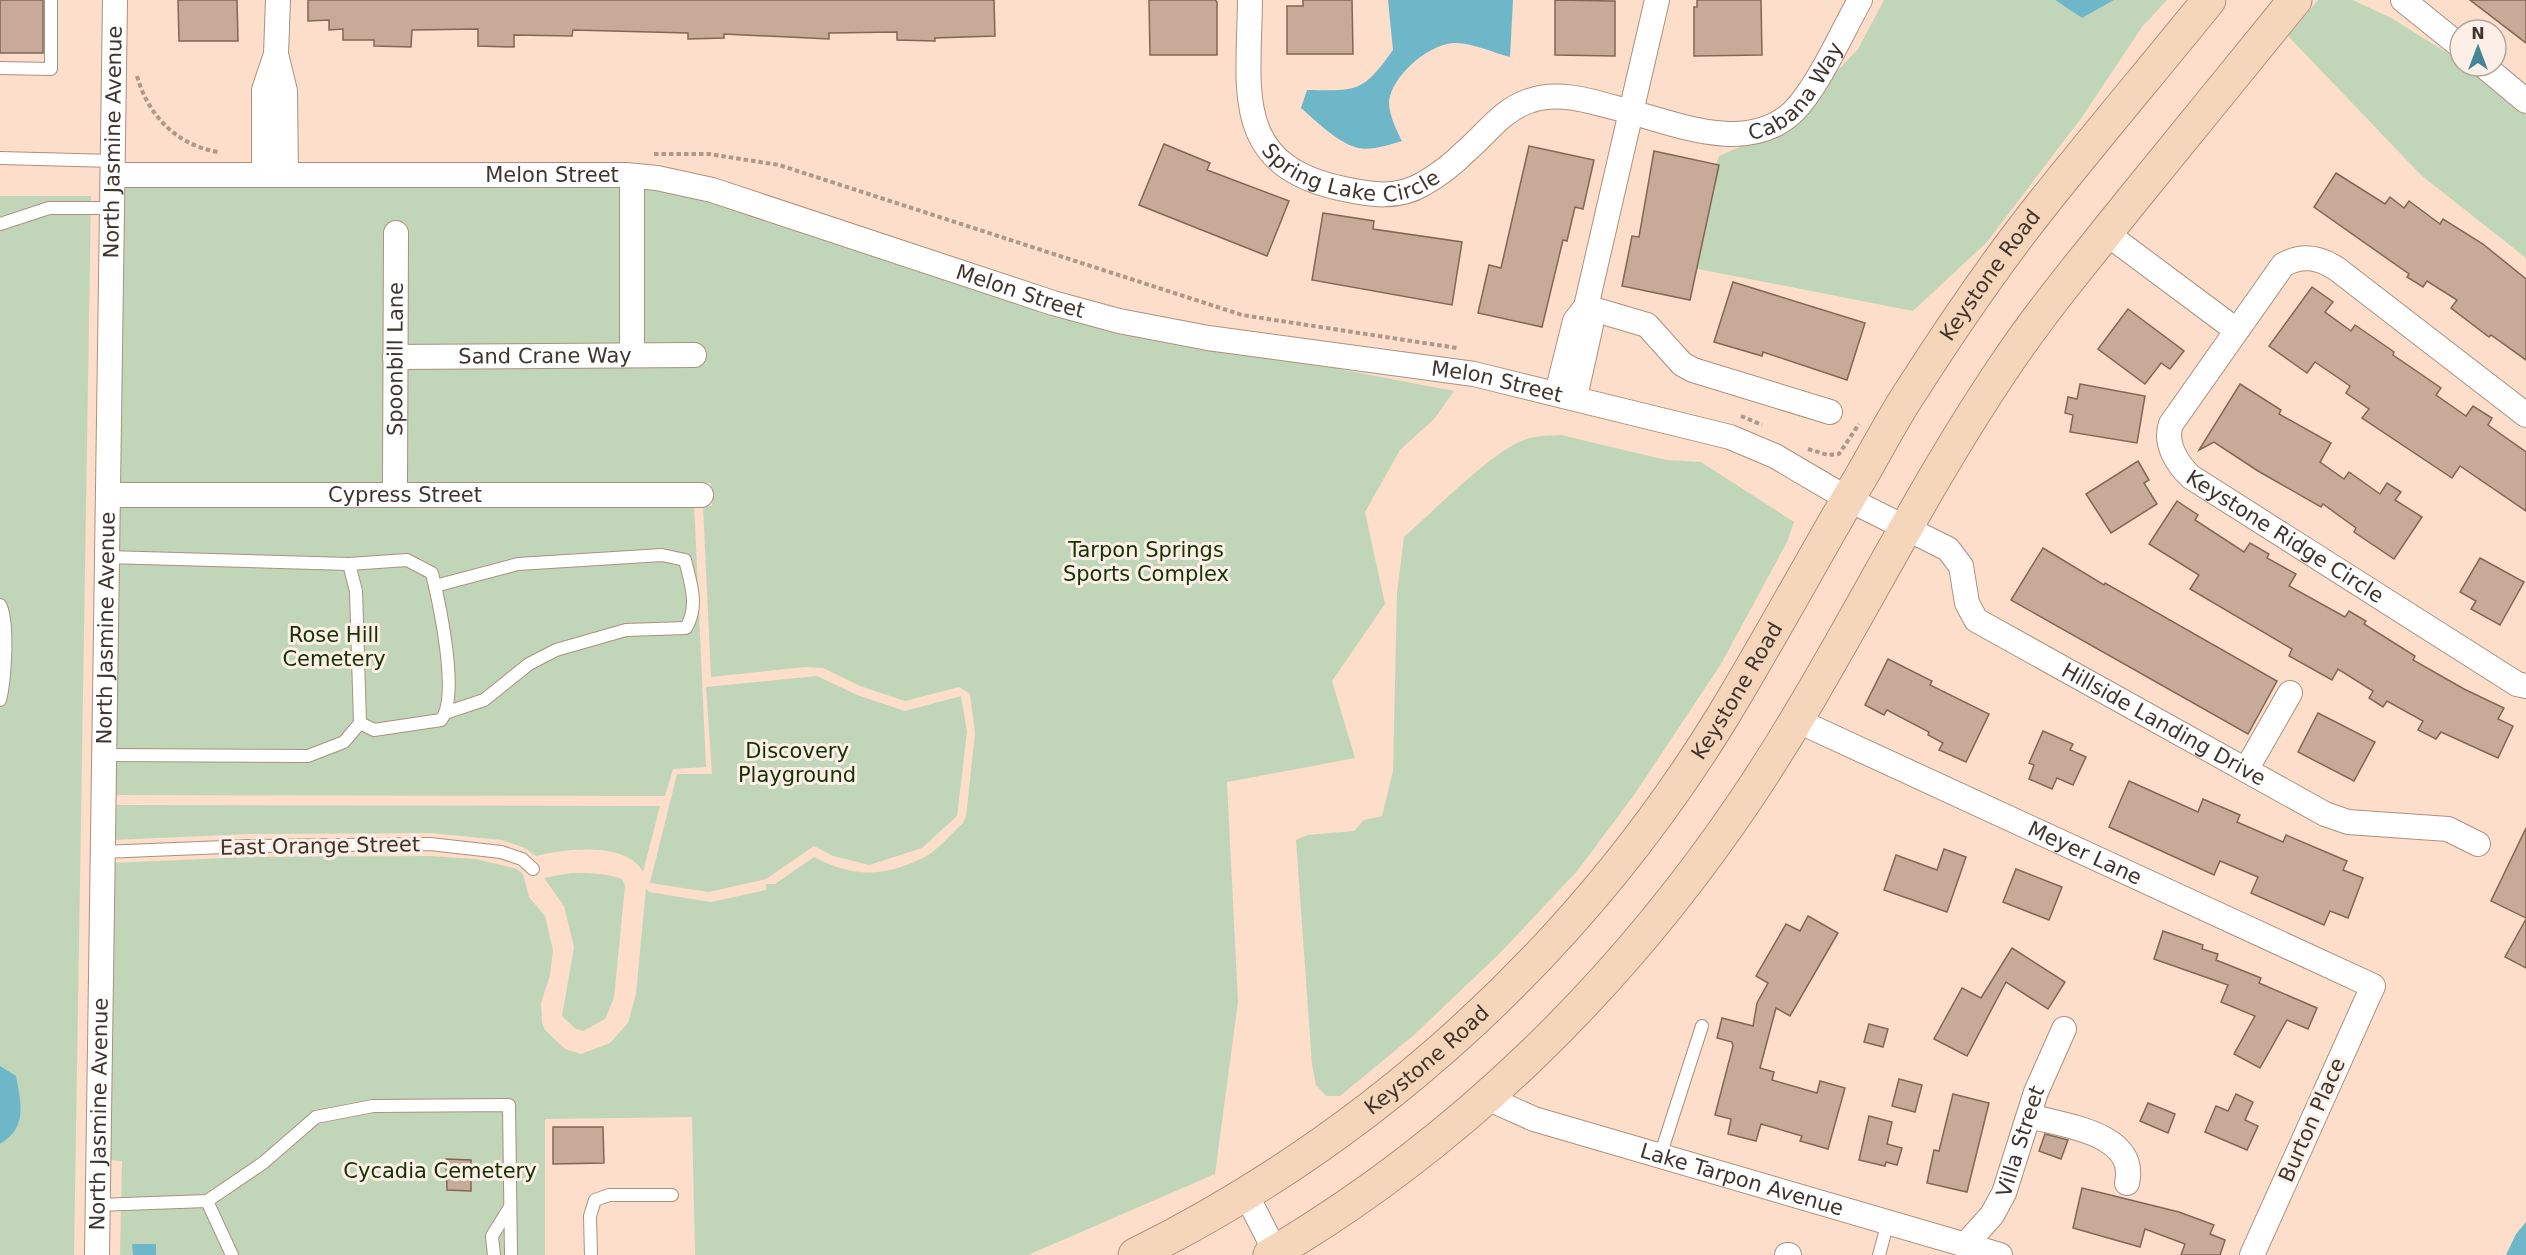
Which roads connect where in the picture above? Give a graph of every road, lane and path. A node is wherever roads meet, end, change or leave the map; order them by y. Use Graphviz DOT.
graph roads {
  1 [pos="51,0"];
  2 [pos="115,0"];
  3 [pos="278,0"];
  4 [pos="1250,0"];
  5 [pos="1657,0"];
  6 [pos="1860,0"];
  7 [pos="2209,0"];
  8 [pos="2295,0"];
  9 [pos="2403,0"];
  10 [pos="2448,36"];
  11 [pos="0,68"];
  12 [pos="2498,78"];
  13 [pos="2526,101"];
  14 [pos="1631,112"];
  15 [pos="0,158"];
  16 [pos="114,168"];
  17 [pos="275,175"];
  18 [pos="632,176"];
  19 [pos="113,208"];
  20 [pos="0,224"];
  21 [pos="396,233"];
  22 [pos="2106,233"];
  23 [pos="1586,307"];
  24 [pos="2236,330"];
  25 [pos="632,354"];
  26 [pos="694,355"];
  27 [pos="395,357"];
  28 [pos="1566,395"];
  29 [pos="1830,412"];
  30 [pos="2526,415"];
  31 [pos="395,483"];
  32 [pos="108,495"];
  33 [pos="701,495"];
  34 [pos="1848,500"];
  35 [pos="1906,526"];
  36 [pos="106,557"];
  37 [pos="349,564"];
  38 [pos="435,586"];
  39 [pos="0,605"];
  40 [pos="2526,686"];
  41 [pos="2290,693"];
  42 [pos="0,700"];
  43 [pos="448,712"];
  44 [pos="1796,720"];
  45 [pos="360,723"];
  46 [pos="103,754"];
  47 [pos="2246,770"];
  48 [pos="2478,844"];
  49 [pos="102,852"];
  50 [pos="533,869"];
  51 [pos="2373,986"];
  52 [pos="1702,1026"];
  53 [pos="2064,1029"];
  54 [pos="1487,1098"];
  55 [pos="2030,1116"];
  56 [pos="1660,1156"];
  57 [pos="2127,1183"];
  58 [pos="1246,1194"];
  59 [pos="672,1195"];
  60 [pos="207,1201"];
  61 [pos="98,1204"];
  62 [pos="511,1206"];
  63 [pos="1888,1222"];
  64 [pos="1966,1244"];
  65 [pos="1274,1254"];
  66 [pos="1993,1254"];
  67 [pos="97,1255"];
  68 [pos="232,1255"];
  69 [pos="494,1255"];
  70 [pos="511,1255"];
  71 [pos="591,1255"];
  72 [pos="1135,1255"];
  73 [pos="1879,1255"];
  74 [pos="2252,1255"];
  1 -- 11 [label="lane"];
  2 -- 16 [label="street, North Jasmine Avenue"];
  3 -- 17 [label="street"];
  4 -- 14 [label="street, Spring Lake Circle"];
  5 -- 14 [label="street"];
  6 -- 14 [label="street, Cabana Way"];
  7 -- 34 [label="main road, Keystone Road"];
  8 -- 22 [label="main road"];
  9 -- 10 [label="street"];
  12 -- 13 [label="street"];
  14 -- 23 [label="street"];
  15 -- 16 [label="lane"];
  16 -- 17 [label="street, Melon Street"];
  16 -- 19 [label="street, North Jasmine Avenue"];
  17 -- 18 [label="street, Melon Street"];
  18 -- 25 [label="street"];
  18 -- 28 [label="street, Melon Street"];
  19 -- 20 [label="lane"];
  19 -- 32 [label="street, North Jasmine Avenue"];
  21 -- 27 [label="street, Spoonbill Lane"];
  22 -- 24 [label="street"];
  22 -- 35 [label="main road"];
  23 -- 28 [label="street"];
  23 -- 29 [label="street"];
  24 -- 30 [label="street, Keystone Ridge Circle"];
  24 -- 40 [label="street, Keystone Ridge Circle"];
  25 -- 26 [label="street, Sand Crane Way"];
  25 -- 27 [label="street, Sand Crane Way"];
  27 -- 31 [label="street, Spoonbill Lane"];
  28 -- 34 [label="street, Melon Street"];
  32 -- 33 [label="street, Cypress Street"];
  32 -- 36 [label="street, North Jasmine Avenue"];
  34 -- 35 [label="street, Melon Street"];
  34 -- 58 [label="main road, Keystone Road"];
  35 -- 44 [label="main road"];
  35 -- 47 [label="street, Hillside Landing Drive"];
  36 -- 37 [label="lane"];
  36 -- 46 [label="street, North Jasmine Avenue"];
  37 -- 38 [label="lane"];
  37 -- 45 [label="lane"];
  38 -- 43 [label="lane"];
  38 -- 43 [label="lane"];
  39 -- 42 [label="lane"];
  41 -- 47 [label="street"];
  43 -- 45 [label="lane"];
  44 -- 51 [label="street, Meyer Lane"];
  44 -- 54 [label="main road"];
  45 -- 46 [label="lane"];
  46 -- 49 [label="street, North Jasmine Avenue"];
  47 -- 48 [label="street, Hillside Landing Drive"];
  49 -- 50 [label="lane, East Orange Street"];
  49 -- 61 [label="street, North Jasmine Avenue"];
  51 -- 74 [label="street, Burton Place"];
  52 -- 56 [label="lane"];
  53 -- 55 [label="street, Villa Street"];
  54 -- 56 [label="street, Lake Tarpon Avenue"];
  54 -- 65 [label="main road"];
  55 -- 57 [label="street"];
  55 -- 64 [label="street, Villa Street"];
  56 -- 63 [label="street, Lake Tarpon Avenue"];
  58 -- 65 [label="street"];
  58 -- 72 [label="main road, Keystone Road"];
  59 -- 71 [label="lane"];
  60 -- 61 [label="lane"];
  60 -- 62 [label="lane"];
  60 -- 68 [label="lane"];
  61 -- 67 [label="street, North Jasmine Avenue"];
  62 -- 69 [label="lane"];
  62 -- 70 [label="lane"];
  63 -- 64 [label="street, Lake Tarpon Avenue"];
  63 -- 73 [label="lane"];
  64 -- 66 [label="street, Lake Tarpon Avenue"];
}
